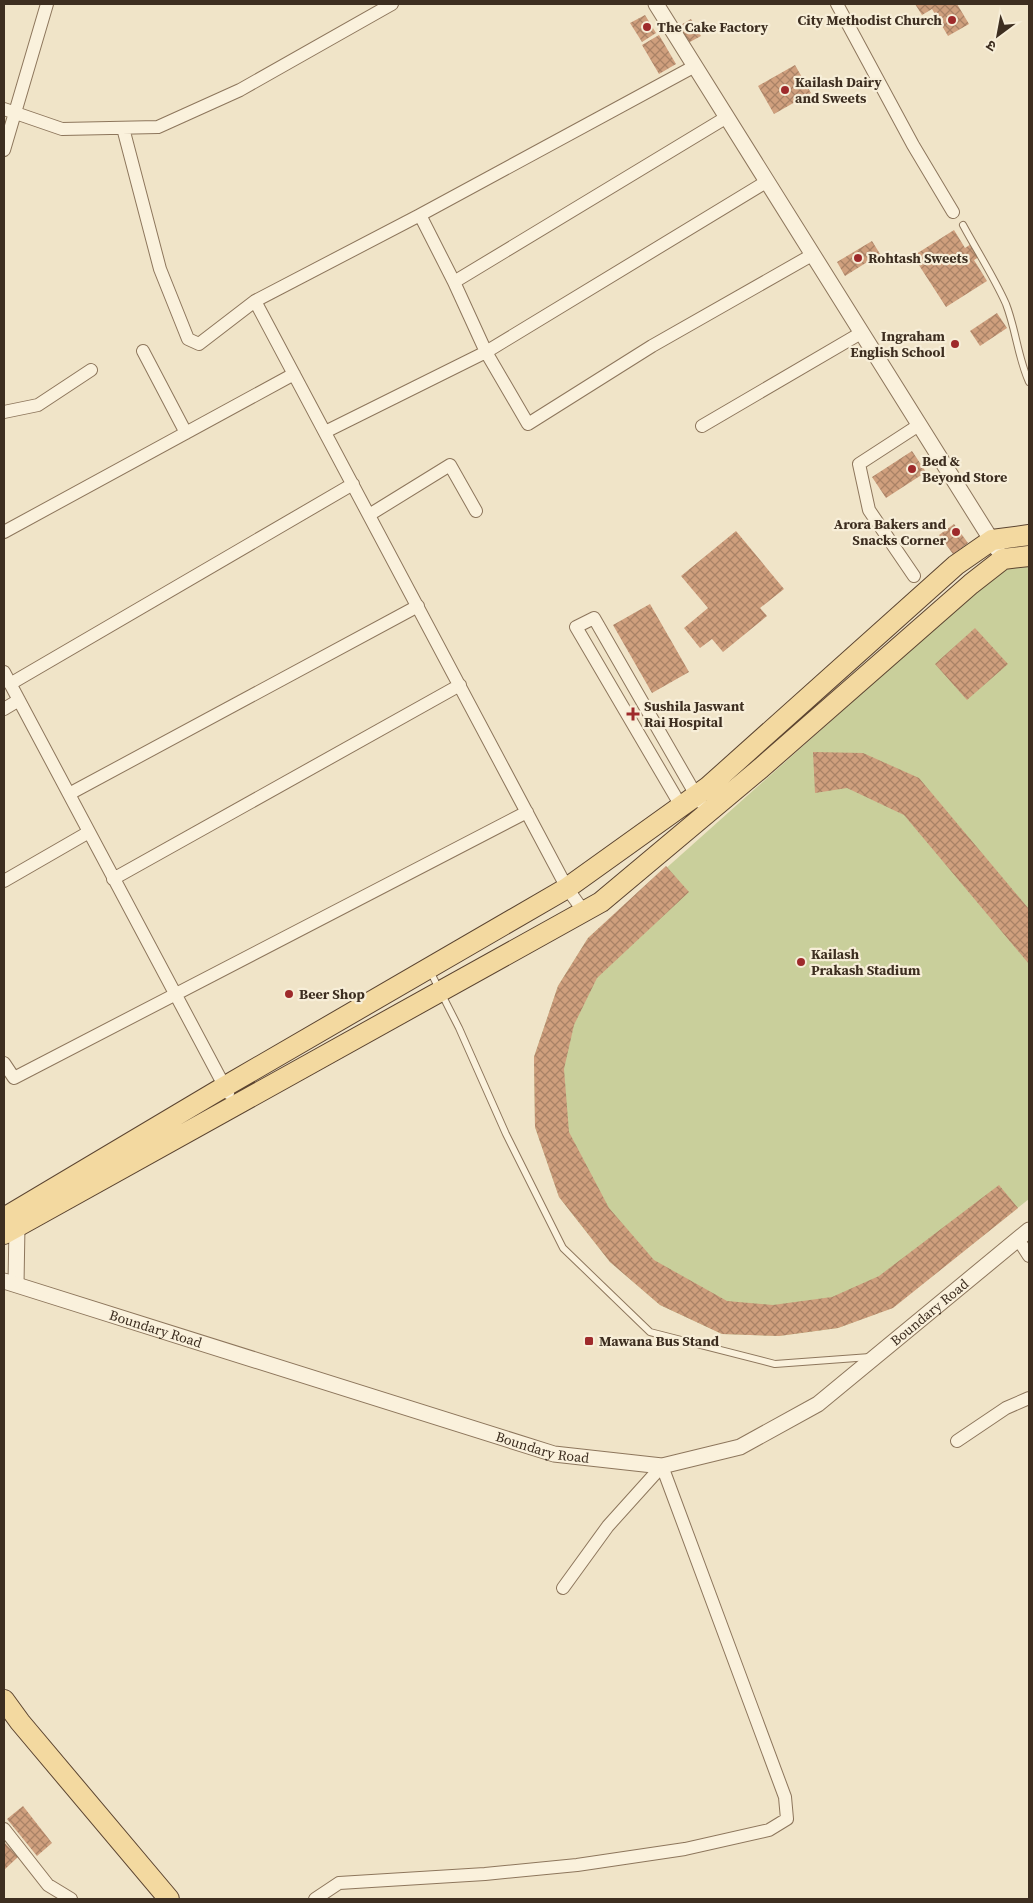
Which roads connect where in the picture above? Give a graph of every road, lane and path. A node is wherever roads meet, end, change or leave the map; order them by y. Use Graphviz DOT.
graph roads {
  1 [pos="48,4"];
  2 [pos="392,4"];
  3 [pos="656,4"];
  4 [pos="837,4"];
  5 [pos="695,66"];
  6 [pos="9,111"];
  7 [pos="727,117"];
  8 [pos="123,128"];
  9 [pos="4,150"];
  10 [pos="766,182"];
  11 [pos="953,212"];
  12 [pos="420,215"];
  13 [pos="963,225"];
  14 [pos="812,255"];
  15 [pos="454,282"];
  16 [pos="256,301"];
  17 [pos="861,333"];
  18 [pos="143,350"];
  19 [pos="486,352"];
  20 [pos="91,370"];
  21 [pos="294,374"];
  22 [pos="1029,382"];
  23 [pos="4,412"];
  24 [pos="919,425"];
  25 [pos="702,426"];
  26 [pos="325,432"];
  27 [pos="186,433"];
  28 [pos="353,484"];
  29 [pos="476,511"];
  30 [pos="369,515"];
  31 [pos="4,532"];
  32 [pos="1029,535"];
  33 [pos="992,540"];
  34 [pos="1029,556"];
  35 [pos="1004,559"];
  36 [pos="914,576"];
  37 [pos="418,606"];
  38 [pos="874,638"];
  39 [pos="890,655"];
  40 [pos="4,672"];
  41 [pos="10,684"];
  42 [pos="460,685"];
  43 [pos="19,700"];
  44 [pos="4,709"];
  45 [pos="68,794"];
  46 [pos="688,801"];
  47 [pos="527,812"];
  48 [pos="708,813"];
  49 [pos="89,832"];
  50 [pos="113,878"];
  51 [pos="4,881"];
  52 [pos="568,888"];
  53 [pos="584,912"];
  54 [pos="428,968"];
  55 [pos="440,992"];
  56 [pos="175,994"];
  57 [pos="4,1063"];
  58 [pos="224,1087"];
  59 [pos="235,1107"];
  60 [pos="9,1223"];
  61 [pos="1024,1234"];
  62 [pos="1029,1256"];
  63 [pos="10,1283"];
  64 [pos="876,1357"];
  65 [pos="1029,1398"];
  66 [pos="957,1441"];
  67 [pos="662,1466"];
  68 [pos="563,1588"];
  69 [pos="4,1700"];
  70 [pos="4,1829"];
  71 [pos="71,1899"];
  72 [pos="169,1899"];
  73 [pos="316,1899"];
  1 -- 6 [label="street"];
  2 -- 8 [label="street"];
  3 -- 5 [label="street"];
  4 -- 11 [label="street"];
  5 -- 7 [label="street"];
  5 -- 12 [label="street"];
  6 -- 8 [label="street"];
  6 -- 9 [label="street"];
  7 -- 10 [label="street"];
  7 -- 15 [label="street"];
  8 -- 16 [label="street"];
  10 -- 14 [label="street"];
  10 -- 19 [label="street"];
  12 -- 15 [label="street"];
  12 -- 16 [label="street"];
  13 -- 22 [label="lane"];
  14 -- 17 [label="street"];
  14 -- 19 [label="street"];
  15 -- 19 [label="street"];
  16 -- 21 [label="street"];
  17 -- 24 [label="street"];
  17 -- 25 [label="street"];
  18 -- 27 [label="street"];
  19 -- 26 [label="street"];
  20 -- 23 [label="street"];
  21 -- 26 [label="street"];
  21 -- 27 [label="street"];
  24 -- 33 [label="street"];
  24 -- 36 [label="street"];
  26 -- 28 [label="street"];
  27 -- 31 [label="street"];
  28 -- 30 [label="street"];
  28 -- 41 [label="street"];
  29 -- 30 [label="street"];
  30 -- 37 [label="street"];
  32 -- 33 [label="main road"];
  33 -- 35 [label="street"];
  33 -- 38 [label="main road"];
  34 -- 35 [label="main road"];
  35 -- 39 [label="main road"];
  37 -- 42 [label="street"];
  37 -- 45 [label="street"];
  38 -- 39 [label="main road"];
  38 -- 46 [label="main road"];
  39 -- 48 [label="main road"];
  40 -- 41 [label="street"];
  41 -- 43 [label="street"];
  42 -- 47 [label="street"];
  42 -- 50 [label="street"];
  43 -- 44 [label="street"];
  43 -- 45 [label="street"];
  45 -- 49 [label="street"];
  46 -- 46 [label="street"];
  46 -- 48 [label="street"];
  46 -- 52 [label="main road"];
  47 -- 52 [label="street"];
  47 -- 56 [label="street"];
  48 -- 53 [label="main road"];
  49 -- 50 [label="street"];
  49 -- 51 [label="street"];
  50 -- 56 [label="street"];
  52 -- 53 [label="street"];
  52 -- 54 [label="main road"];
  53 -- 55 [label="main road"];
  54 -- 55 [label="lane"];
  54 -- 58 [label="main road"];
  55 -- 59 [label="main road"];
  55 -- 64 [label="lane"];
  56 -- 57 [label="street"];
  56 -- 58 [label="street"];
  58 -- 59 [label="street"];
  58 -- 60 [label="main road"];
  59 -- 60 [label="main road"];
  60 -- 63 [label="street"];
  61 -- 62 [label="street"];
  61 -- 64 [label="street, Boundary Road"];
  63 -- 67 [label="street, Boundary Road"];
  64 -- 67 [label="street, Boundary Road"];
  65 -- 66 [label="street"];
  67 -- 68 [label="street"];
  67 -- 73 [label="street"];
  69 -- 72 [label="main road"];
  70 -- 71 [label="street"];
}
